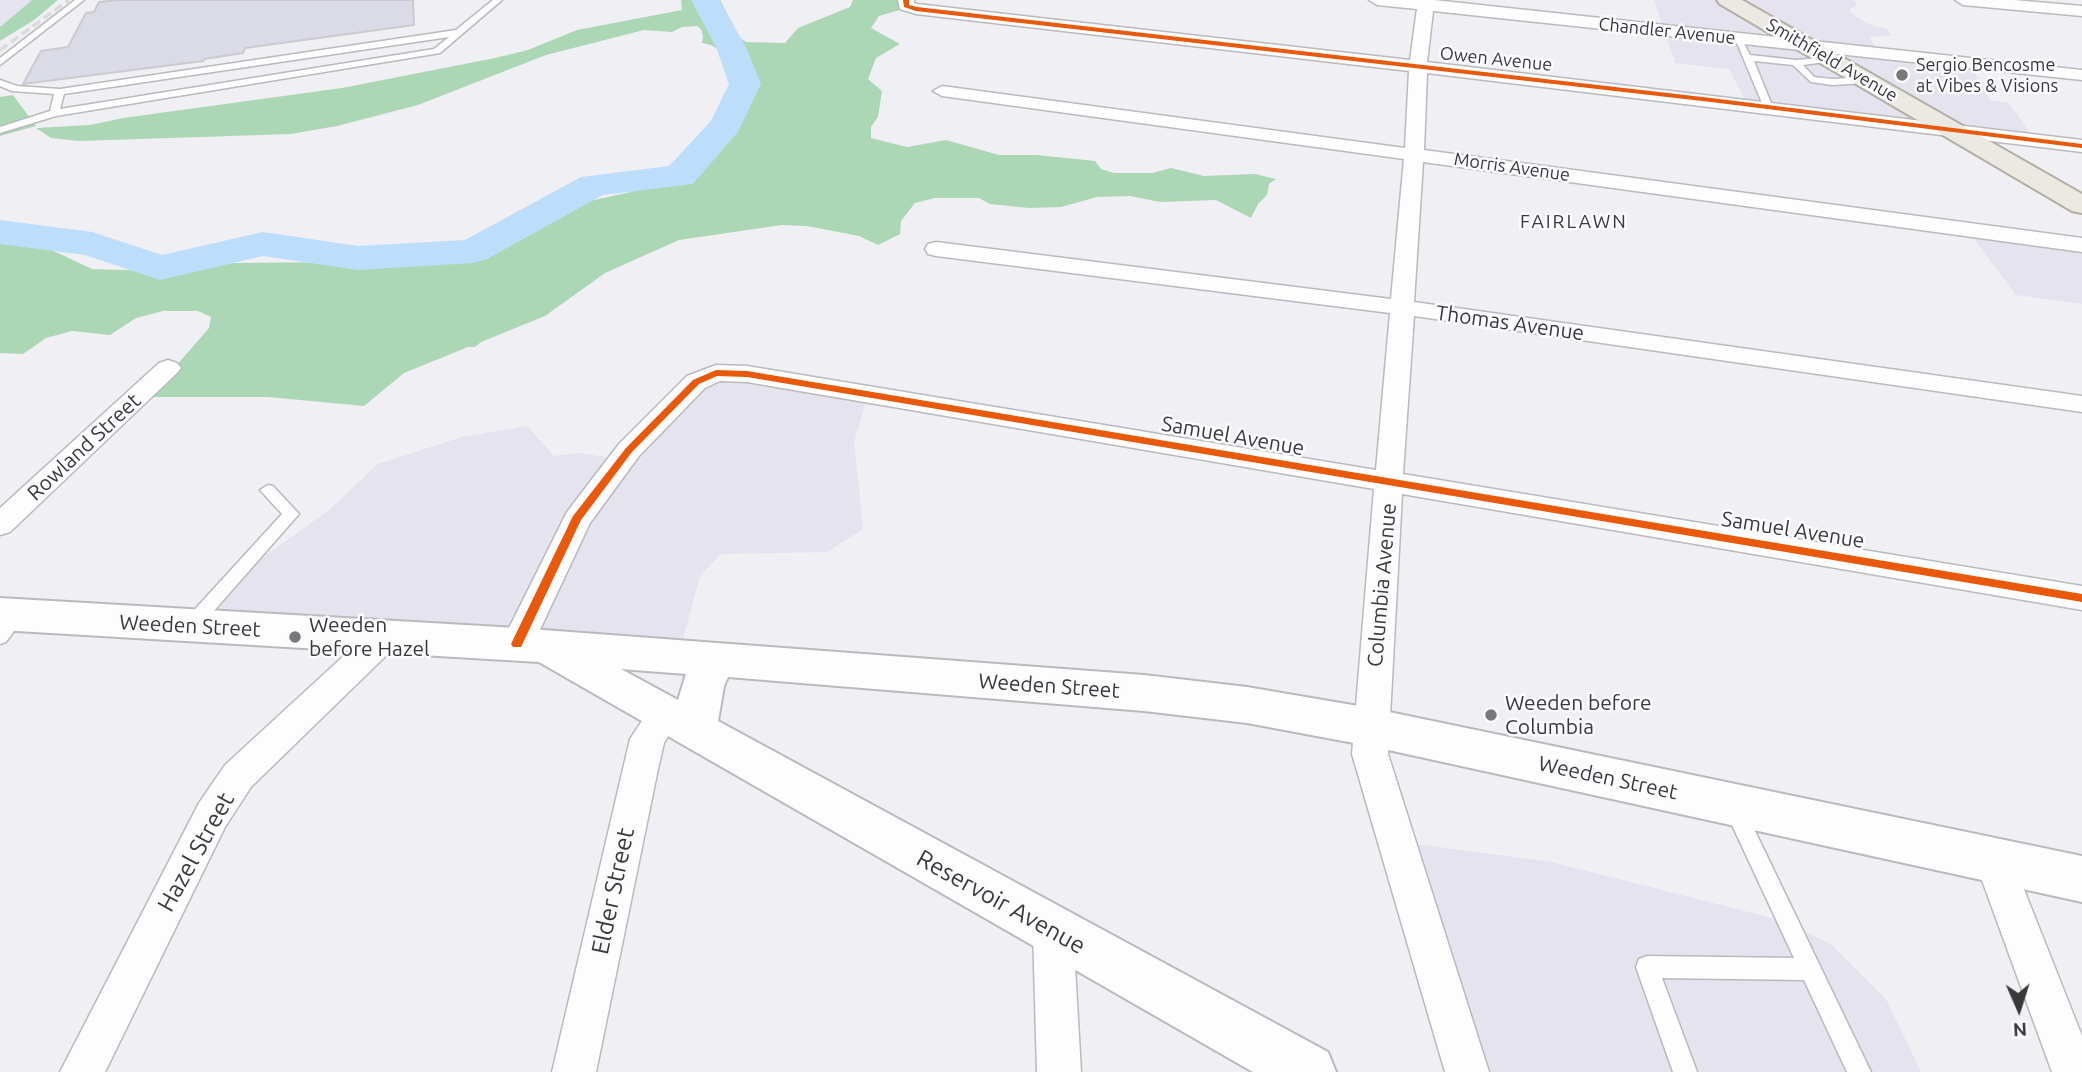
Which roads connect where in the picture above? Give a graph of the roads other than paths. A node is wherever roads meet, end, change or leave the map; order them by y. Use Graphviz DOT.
graph roads {
  1 [pos="80,0"];
  2 [pos="498,0"];
  3 [pos="1377,0"];
  4 [pos="1727,0"];
  5 [pos="1963,0"];
  6 [pos="906,3"];
  7 [pos="1426,3"];
  8 [pos="2082,11"];
  9 [pos="457,33"];
  10 [pos="1737,38"];
  11 [pos="1801,54"];
  12 [pos="1746,57"];
  13 [pos="0,62"];
  14 [pos="1418,68"];
  15 [pos="2082,75"];
  16 [pos="1866,80"];
  17 [pos="0,83"];
  18 [pos="942,91"];
  19 [pos="60,92"];
  20 [pos="1768,108"];
  21 [pos="54,113"];
  22 [pos="0,130"];
  23 [pos="1955,131"];
  24 [pos="2082,146"];
  25 [pos="1414,154"];
  26 [pos="2082,205"];
  27 [pos="2082,245"];
  28 [pos="936,249"];
  29 [pos="1401,307"];
  30 [pos="168,368"];
  31 [pos="2082,404"];
  32 [pos="1390,483"];
  33 [pos="268,490"];
  34 [pos="0,525"];
  35 [pos="2082,598"];
  36 [pos="6,622"];
  37 [pos="191,626"];
  38 [pos="385,637"];
  39 [pos="530,646"];
  40 [pos="715,661"];
  41 [pos="679,723"];
  42 [pos="1370,727"];
  43 [pos="1732,805"];
  44 [pos="1994,861"];
  45 [pos="2082,879"];
  46 [pos="1053,931"];
  47 [pos="1811,970"];
  48 [pos="82,1072"];
  49 [pos="574,1072"];
  50 [pos="1059,1072"];
  51 [pos="1307,1072"];
  52 [pos="1468,1072"];
  53 [pos="1685,1072"];
  54 [pos="1859,1072"];
  55 [pos="2074,1072"];
  1 -- 13 [label="lane"];
  2 -- 9 [label="lane"];
  3 -- 7 [label="street, Chandler Avenue"];
  4 -- 11 [label="main road, Smithfield Avenue"];
  5 -- 8 [label="street"];
  6 -- 14 [label="street, Owen Avenue"];
  7 -- 10 [label="street, Chandler Avenue"];
  7 -- 14 [label="street, Columbia Avenue"];
  9 -- 19 [label="lane"];
  9 -- 21 [label="lane"];
  10 -- 11 [label="street, Chandler Avenue"];
  10 -- 12 [label="lane"];
  11 -- 12 [label="lane"];
  11 -- 15 [label="street, Chandler Avenue"];
  11 -- 16 [label="main road, Smithfield Avenue"];
  11 -- 16 [label="lane"];
  12 -- 20 [label="lane"];
  14 -- 20 [label="street, Owen Avenue"];
  14 -- 25 [label="street, Columbia Avenue"];
  16 -- 23 [label="main road, Smithfield Avenue"];
  17 -- 19 [label="lane"];
  18 -- 25 [label="street, Morris Avenue"];
  19 -- 21 [label="lane"];
  20 -- 23 [label="street, Owen Avenue"];
  21 -- 22 [label="lane"];
  23 -- 24 [label="street, Owen Avenue"];
  23 -- 26 [label="main road, Smithfield Avenue"];
  25 -- 27 [label="street, Morris Avenue"];
  25 -- 29 [label="street, Columbia Avenue"];
  28 -- 29 [label="street, Thomas Avenue"];
  29 -- 31 [label="street, Thomas Avenue"];
  29 -- 32 [label="street, Columbia Avenue"];
  30 -- 34 [label="street, Rowland Street"];
  32 -- 35 [label="street, Samuel Avenue"];
  32 -- 39 [label="street, Samuel Avenue"];
  32 -- 42 [label="street, Columbia Avenue"];
  33 -- 37 [label="lane"];
  36 -- 37 [label="main road, Weeden Street"];
  37 -- 38 [label="main road, Weeden Street"];
  38 -- 39 [label="main road, Weeden Street"];
  38 -- 48 [label="street, Hazel Street"];
  39 -- 40 [label="main road, Weeden Street"];
  39 -- 41 [label="main road, Reservoir Avenue"];
  40 -- 41 [label="main road"];
  40 -- 42 [label="main road, Weeden Street"];
  41 -- 46 [label="main road, Reservoir Avenue"];
  41 -- 49 [label="street, Elder Street"];
  42 -- 43 [label="main road, Weeden Street"];
  42 -- 52 [label="street, Columbia Avenue"];
  43 -- 44 [label="main road, Weeden Street"];
  43 -- 47 [label="lane"];
  44 -- 45 [label="main road, Weeden Street"];
  44 -- 55 [label="street"];
  46 -- 50 [label="street"];
  46 -- 51 [label="main road, Reservoir Avenue"];
  47 -- 53 [label="lane"];
  47 -- 54 [label="lane"];
}
